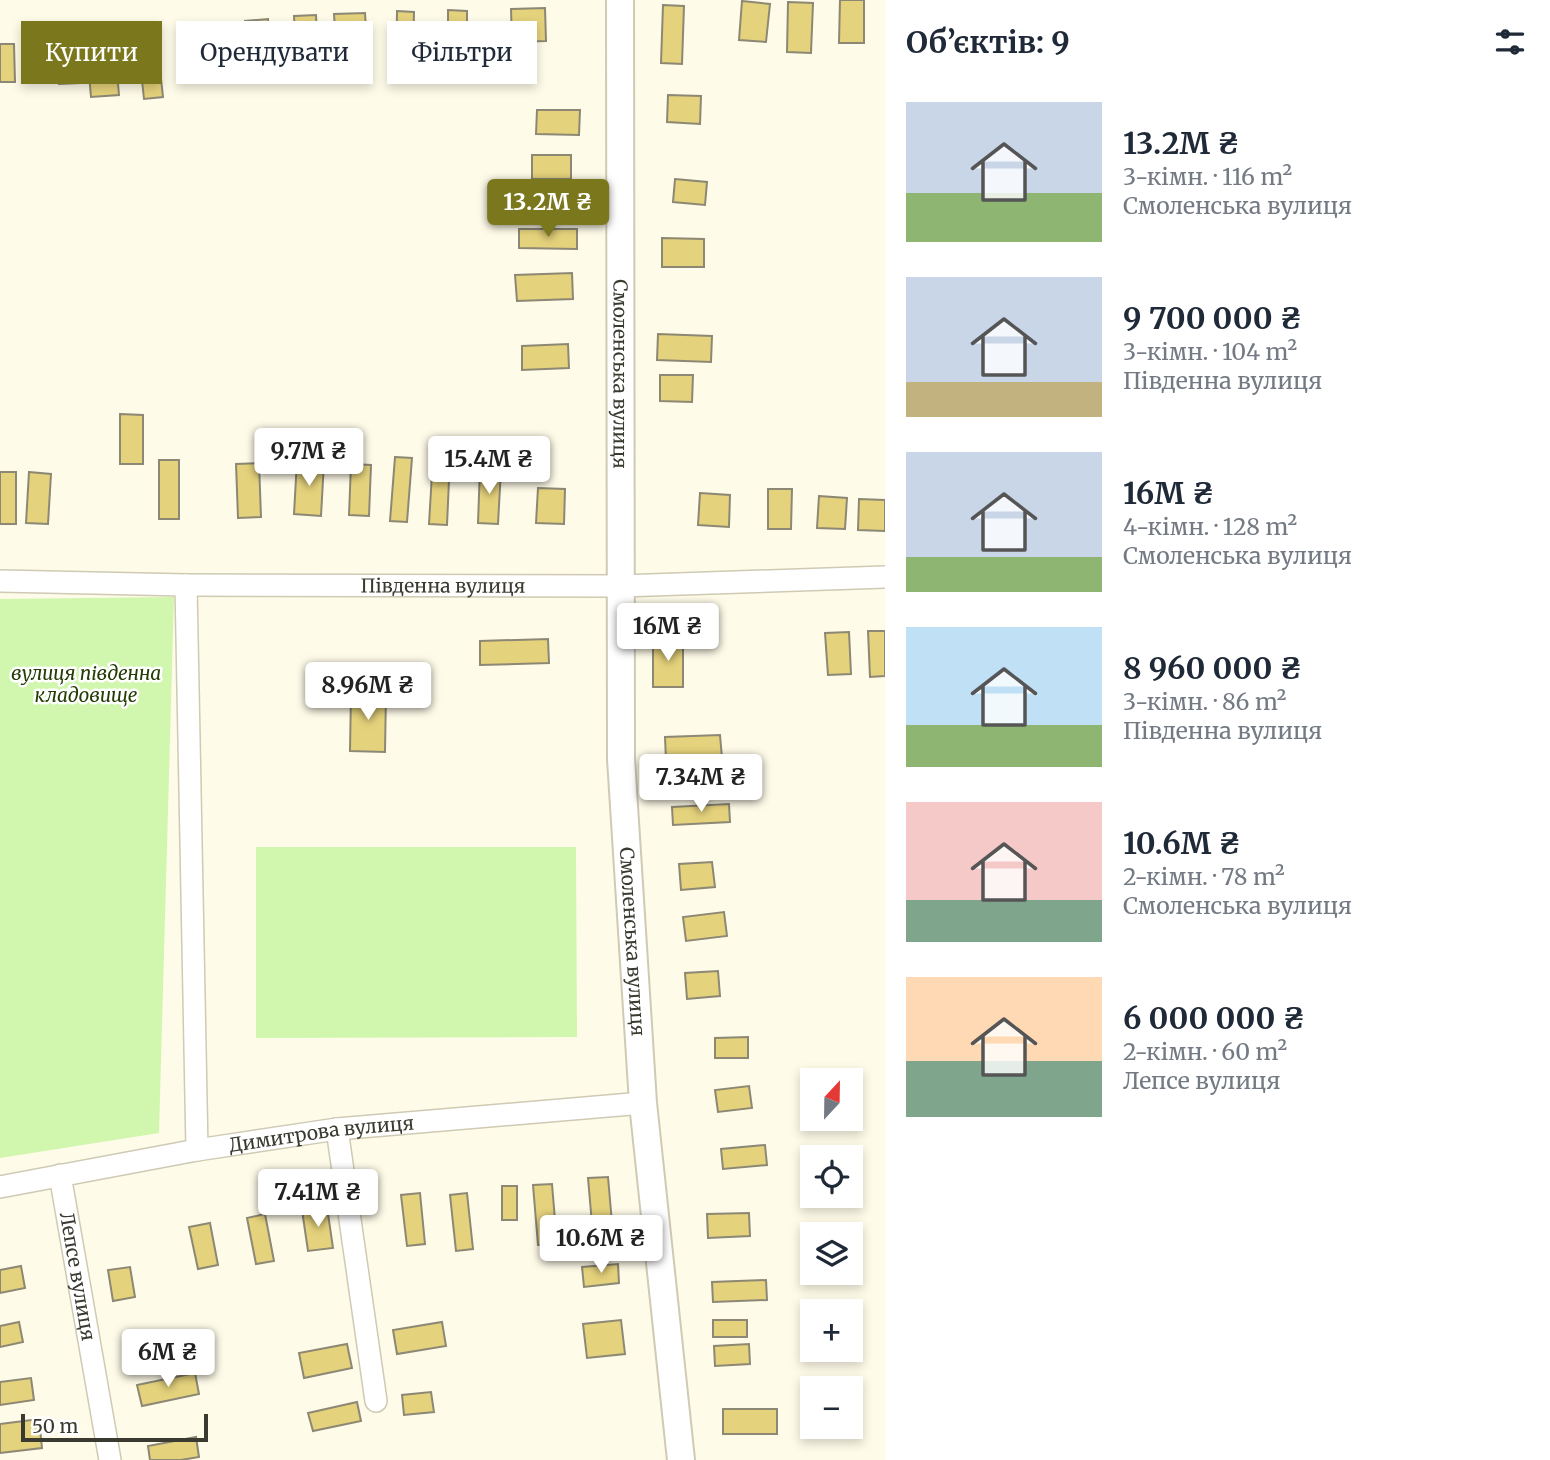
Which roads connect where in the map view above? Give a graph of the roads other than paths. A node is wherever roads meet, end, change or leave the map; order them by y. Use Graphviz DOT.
graph roads {
  1 [pos="620,0"];
  2 [pos="885,577"];
  3 [pos="0,581"];
  4 [pos="186,585"];
  5 [pos="621,586"];
  6 [pos="643,1104"];
  7 [pos="337,1129"];
  8 [pos="197,1150"];
  9 [pos="60,1175"];
  10 [pos="0,1187"];
  11 [pos="376,1401"];
  12 [pos="110,1460"];
  13 [pos="681,1460"];
  1 -- 5 [label="street, Смоленська вулиця"];
  2 -- 5 [label="street, Південна вулиця"];
  3 -- 4 [label="street, Південна вулиця"];
  4 -- 5 [label="street, Південна вулиця"];
  4 -- 8 [label="street"];
  5 -- 6 [label="street, Смоленська вулиця"];
  6 -- 7 [label="street, Димитрова вулиця"];
  6 -- 13 [label="street, Смоленська вулиця"];
  7 -- 8 [label="street, Димитрова вулиця"];
  7 -- 11 [label="street"];
  8 -- 9 [label="street, Димитрова вулиця"];
  9 -- 10 [label="street, Димитрова вулиця"];
  9 -- 12 [label="street, Лепсе вулиця"];
}
